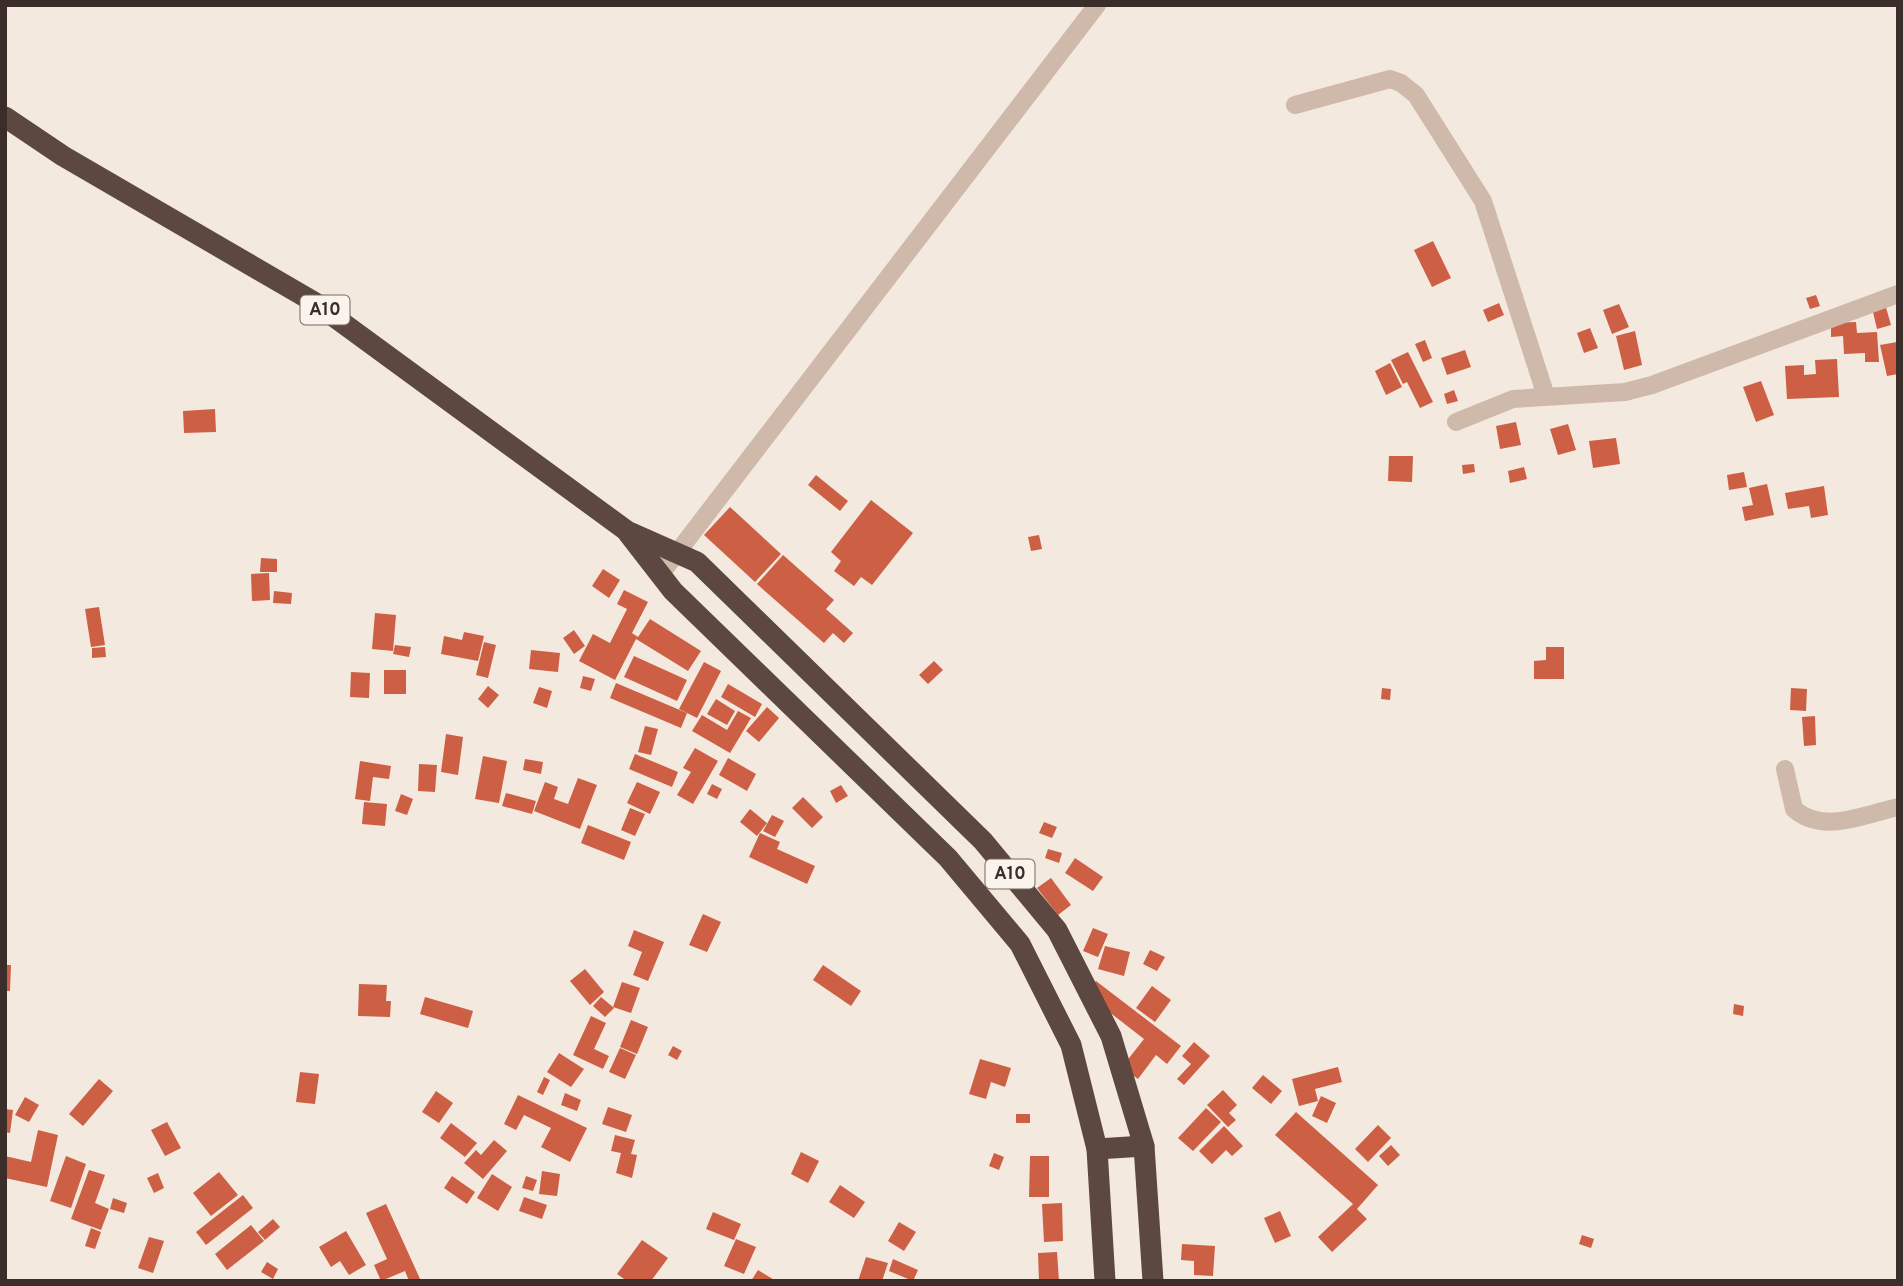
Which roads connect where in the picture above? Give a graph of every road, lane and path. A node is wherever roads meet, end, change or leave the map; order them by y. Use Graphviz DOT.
graph roads {
  1 [pos="1097,5"];
  2 [pos="1295,105"];
  3 [pos="5,117"];
  4 [pos="1898,294"];
  5 [pos="1546,396"];
  6 [pos="1456,422"];
  7 [pos="627,531"];
  8 [pos="677,554"];
  9 [pos="660,575"];
  10 [pos="1785,769"];
  11 [pos="1898,807"];
  12 [pos="1144,1146"];
  13 [pos="1097,1149"];
  14 [pos="1105,1281"];
  15 [pos="1153,1281"];
  1 -- 8 [label="street"];
  2 -- 5 [label="street"];
  3 -- 7 [label="highway, A10"];
  4 -- 5 [label="street"];
  5 -- 6 [label="street"];
  7 -- 8 [label="highway, A10"];
  7 -- 9 [label="highway, A10"];
  8 -- 9 [label="street"];
  8 -- 12 [label="highway, A10"];
  9 -- 13 [label="highway, A10"];
  10 -- 11 [label="street"];
  12 -- 13 [label="highway"];
  12 -- 15 [label="highway, A10"];
  13 -- 14 [label="highway, A10"];
}
